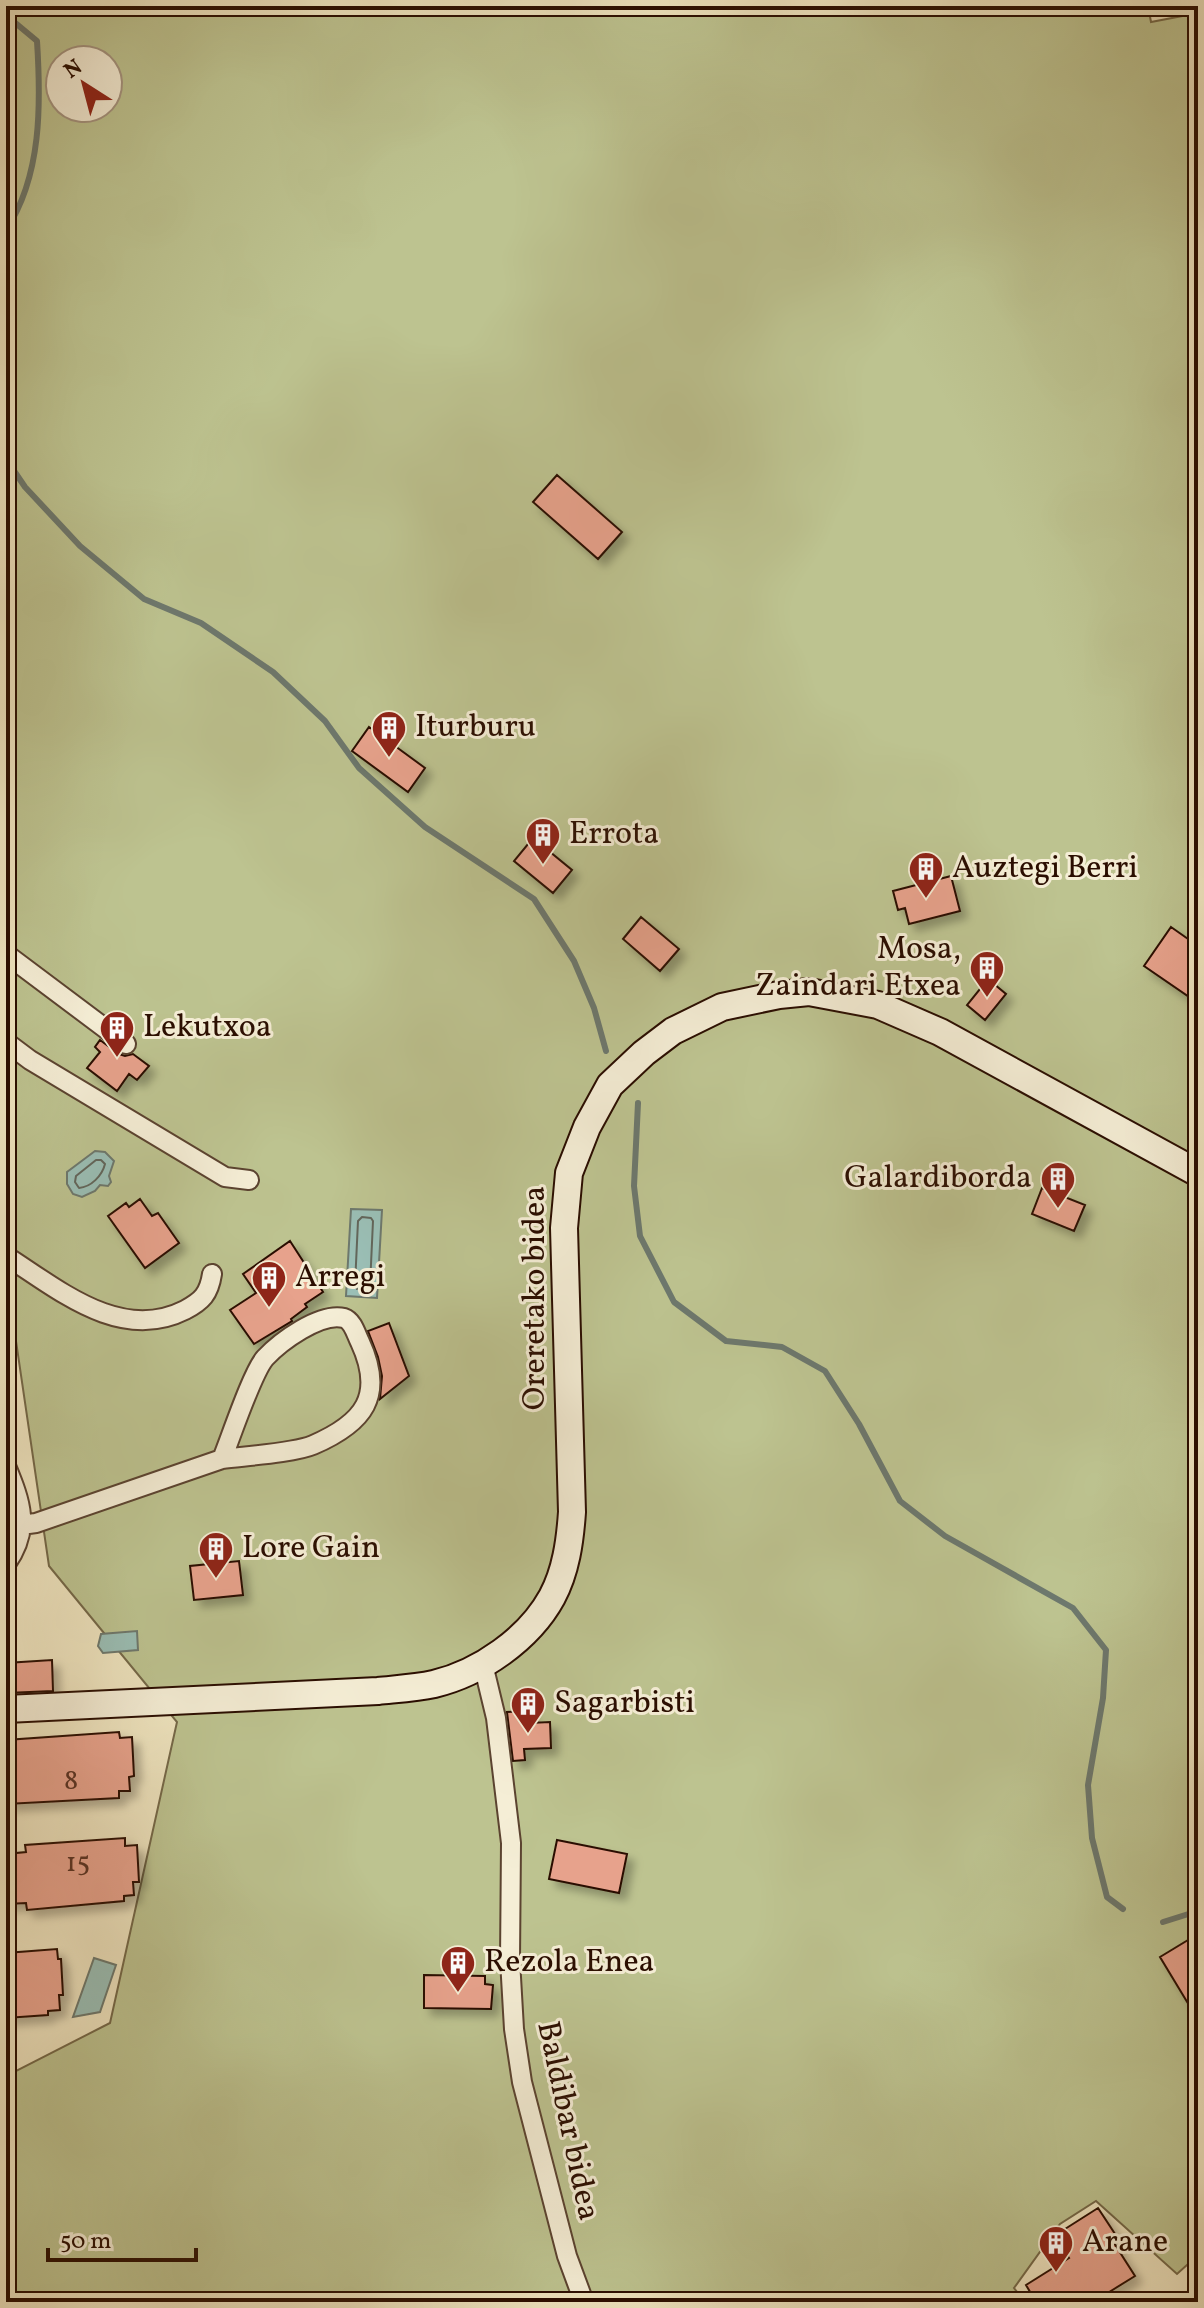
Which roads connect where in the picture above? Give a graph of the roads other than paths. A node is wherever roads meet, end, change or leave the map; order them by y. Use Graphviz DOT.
graph roads {
  1 [pos="6,954"];
  2 [pos="6,1042"];
  3 [pos="126,1044"];
  4 [pos="1198,1173"];
  5 [pos="249,1180"];
  6 [pos="6,1256"];
  7 [pos="212,1274"];
  8 [pos="222,1459"];
  9 [pos="6,1466"];
  10 [pos="13,1526"];
  11 [pos="6,1564"];
  12 [pos="483,1664"];
  13 [pos="6,1709"];
  14 [pos="584,2302"];
  1 -- 3 [label="street"];
  2 -- 5 [label="street"];
  4 -- 12 [label="main road, Oreretako bidea"];
  6 -- 7 [label="street"];
  8 -- 8 [label="street"];
  8 -- 10 [label="street"];
  9 -- 10 [label="street"];
  10 -- 11 [label="street"];
  12 -- 13 [label="main road, Oreretako bidea"];
  12 -- 14 [label="street, Baldibar bidea"];
}
